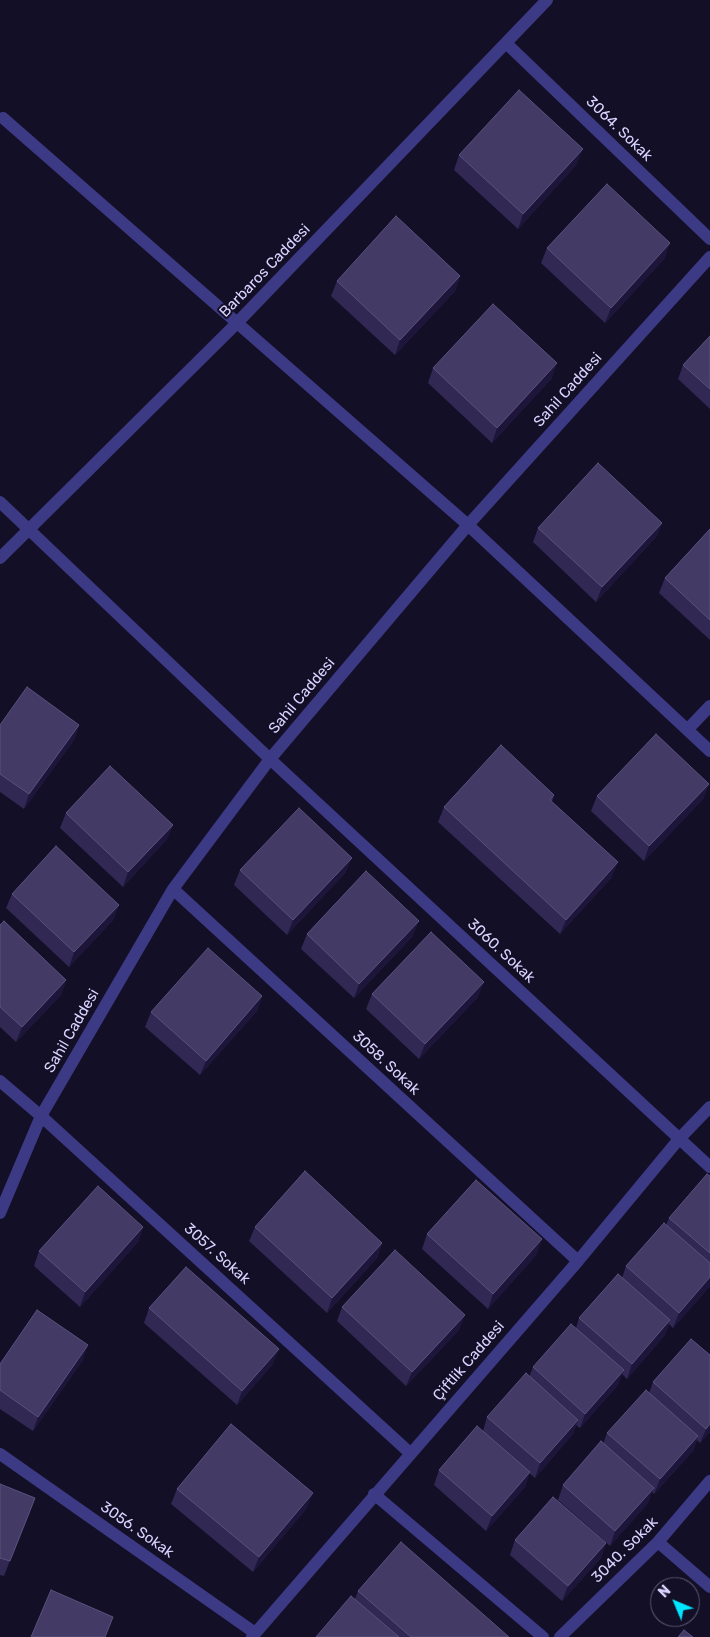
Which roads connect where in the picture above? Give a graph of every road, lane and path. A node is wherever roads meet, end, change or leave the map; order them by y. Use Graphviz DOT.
graph roads {
  1 [pos="547,0"];
  2 [pos="506,43"];
  3 [pos="3,118"];
  4 [pos="710,239"];
  5 [pos="710,256"];
  6 [pos="236,324"];
  7 [pos="0,502"];
  8 [pos="468,525"];
  9 [pos="29,530"];
  10 [pos="0,558"];
  11 [pos="710,706"];
  12 [pos="688,729"];
  13 [pos="710,751"];
  14 [pos="270,759"];
  15 [pos="173,889"];
  16 [pos="0,1081"];
  17 [pos="710,1107"];
  18 [pos="42,1116"];
  19 [pos="679,1139"];
  20 [pos="710,1167"];
  21 [pos="0,1213"];
  22 [pos="578,1261"];
  23 [pos="410,1453"];
  24 [pos="0,1454"];
  25 [pos="710,1482"];
  26 [pos="374,1494"];
  27 [pos="658,1542"];
  28 [pos="710,1587"];
  29 [pos="253,1635"];
  30 [pos="543,1637"];
  31 [pos="560,1637"];
  1 -- 2 [label="street, Barbaros Caddesi"];
  2 -- 4 [label="street, 3064. Sokak"];
  2 -- 6 [label="street, Barbaros Caddesi"];
  3 -- 6 [label="street"];
  5 -- 8 [label="street, Sahil Caddesi"];
  6 -- 8 [label="street"];
  6 -- 9 [label="street, Barbaros Caddesi"];
  7 -- 9 [label="street, 3060. Sokak"];
  8 -- 12 [label="street"];
  8 -- 14 [label="street, Sahil Caddesi"];
  9 -- 10 [label="street, Barbaros Caddesi"];
  9 -- 14 [label="street, 3060. Sokak"];
  11 -- 12 [label="street"];
  12 -- 13 [label="street"];
  14 -- 15 [label="street, Sahil Caddesi"];
  14 -- 19 [label="street, 3060. Sokak"];
  15 -- 18 [label="street, Sahil Caddesi"];
  15 -- 22 [label="street, 3058. Sokak"];
  16 -- 18 [label="street, 3057. Sokak"];
  17 -- 19 [label="street, Çiftlik Caddesi"];
  18 -- 21 [label="street, Sahil Caddesi"];
  18 -- 23 [label="street, 3057. Sokak"];
  19 -- 20 [label="street, 3060. Sokak"];
  19 -- 22 [label="street, Çiftlik Caddesi"];
  22 -- 23 [label="street, Çiftlik Caddesi"];
  23 -- 26 [label="street, Çiftlik Caddesi"];
  24 -- 29 [label="street, 3056. Sokak"];
  25 -- 27 [label="street, 3040. Sokak"];
  26 -- 29 [label="street, Çiftlik Caddesi"];
  26 -- 30 [label="street"];
  27 -- 28 [label="street"];
  27 -- 31 [label="street, 3040. Sokak"];
}
